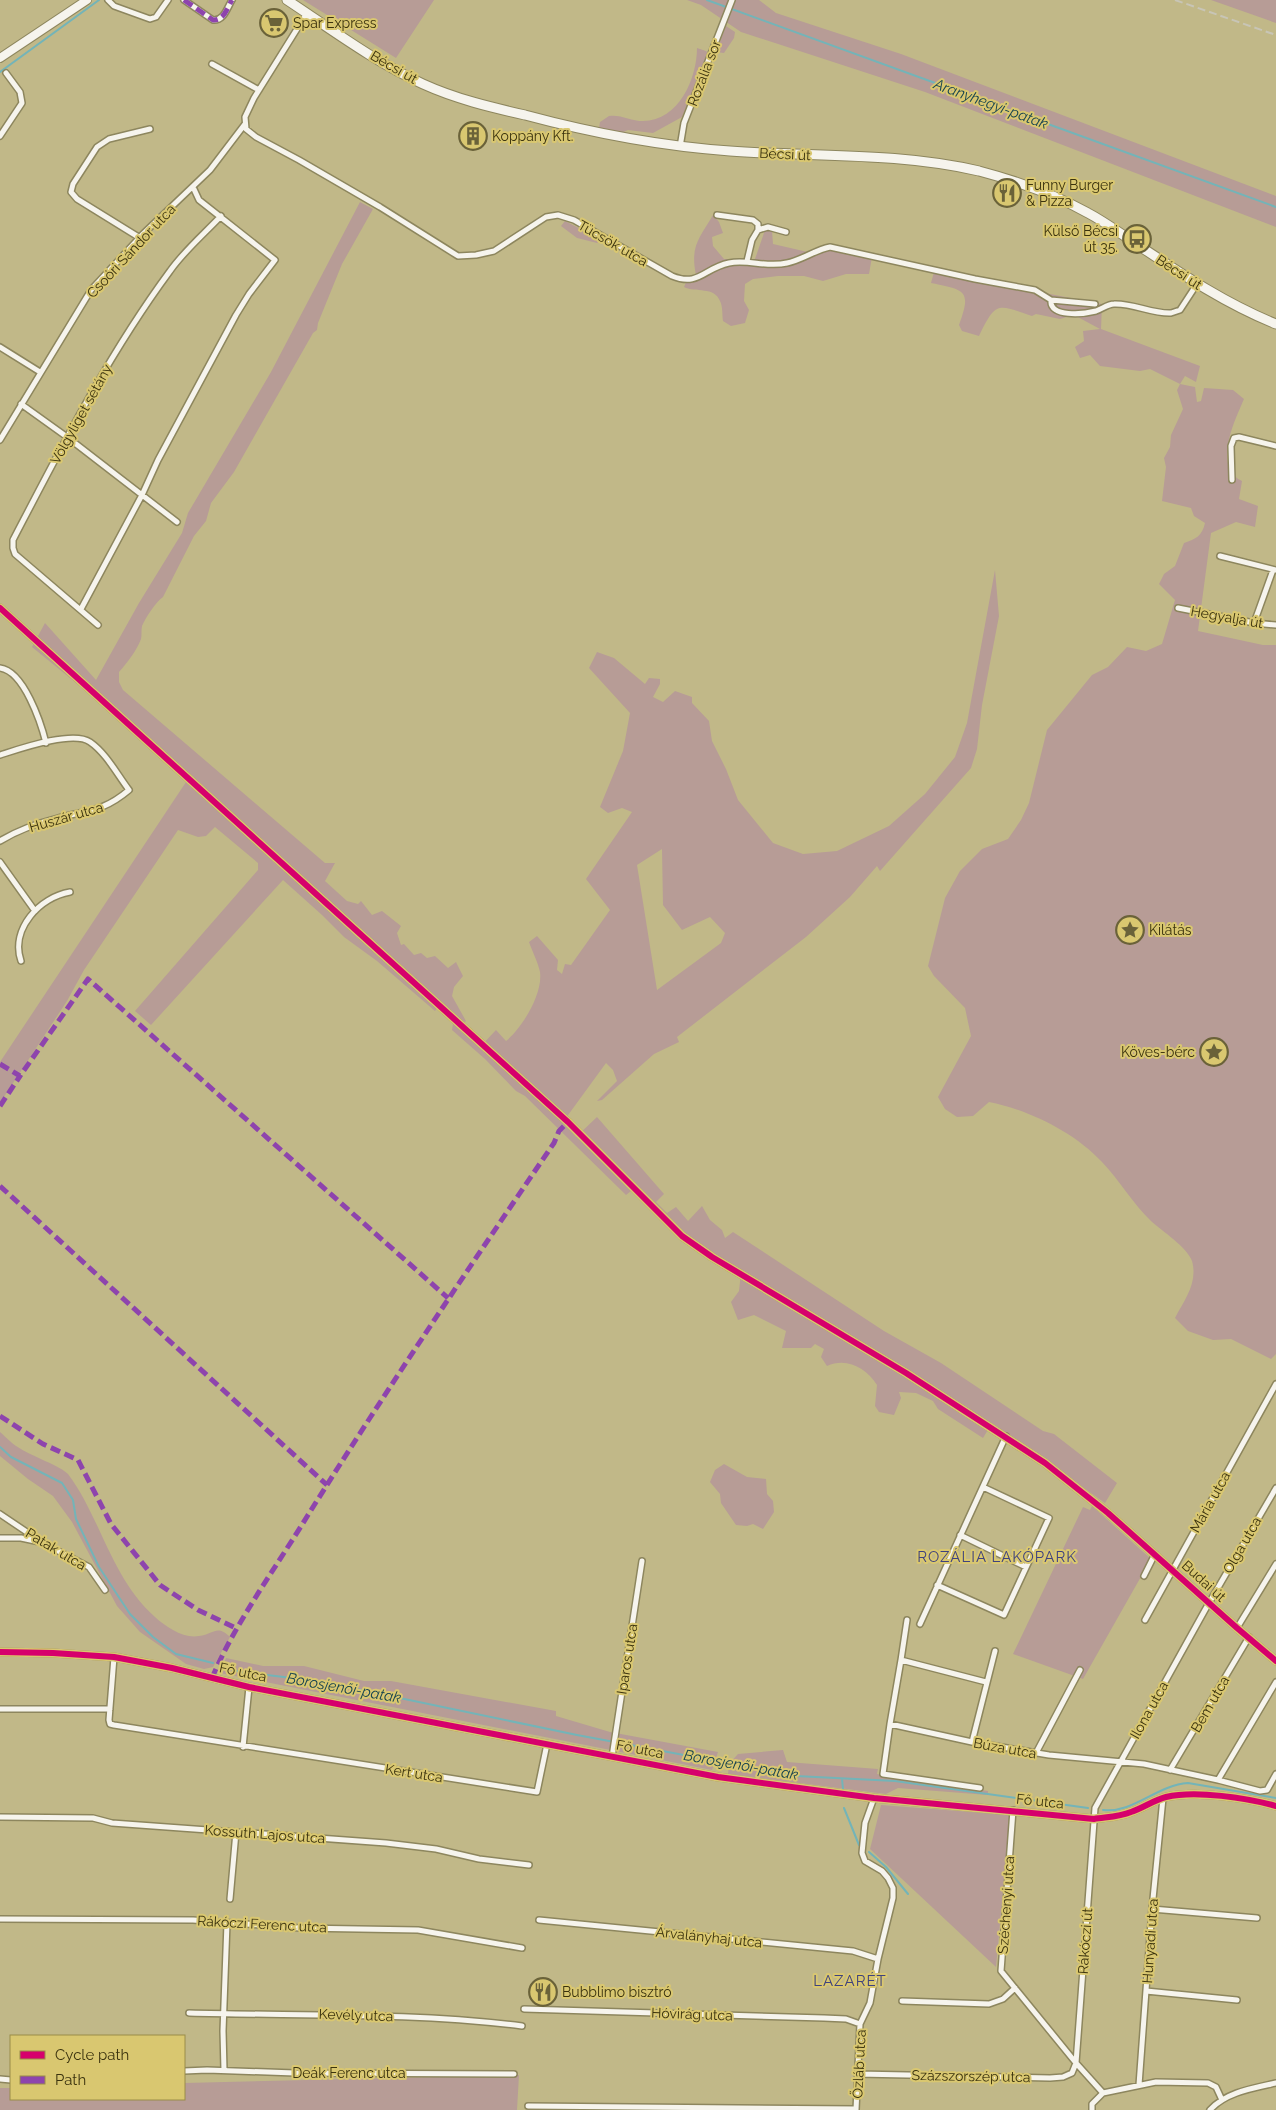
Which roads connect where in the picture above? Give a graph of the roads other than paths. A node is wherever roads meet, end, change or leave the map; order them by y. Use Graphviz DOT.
graph roads {
  1 [pos="87,0"];
  2 [pos="108,0"];
  3 [pos="168,0"];
  4 [pos="184,0"];
  5 [pos="232,0"];
  6 [pos="287,0"];
  7 [pos="732,1"];
  8 [pos="307,13"];
  9 [pos="0,58"];
  10 [pos="212,64"];
  11 [pos="6,73"];
  12 [pos="259,90"];
  13 [pos="245,124"];
  14 [pos="150,129"];
  15 [pos="0,136"];
  16 [pos="680,146"];
  17 [pos="193,187"];
  18 [pos="717,215"];
  19 [pos="221,216"];
  20 [pos="758,230"];
  21 [pos="786,232"];
  22 [pos="140,238"];
  23 [pos="747,261"];
  24 [pos="1197,284"];
  25 [pos="1051,300"];
  26 [pos="1096,304"];
  27 [pos="1276,324"];
  28 [pos="0,347"];
  29 [pos="40,372"];
  30 [pos="21,404"];
  31 [pos="67,437"];
  32 [pos="0,440"];
  33 [pos="1276,446"];
  34 [pos="1232,480"];
  35 [pos="142,495"];
  36 [pos="177,522"];
  37 [pos="1220,556"];
  38 [pos="1275,570"];
  39 [pos="0,608"];
  40 [pos="1178,608"];
  41 [pos="81,610"];
  42 [pos="1254,623"];
  43 [pos="98,625"];
  44 [pos="1276,625"];
  45 [pos="0,668"];
  46 [pos="46,742"];
  47 [pos="0,755"];
  48 [pos="0,841"];
  49 [pos="0,862"];
  50 [pos="70,892"];
  51 [pos="35,911"];
  52 [pos="21,961"];
  53 [pos="1276,1384"];
  54 [pos="1006,1436"];
  55 [pos="983,1487"];
  56 [pos="1276,1488"];
  57 [pos="0,1514"];
  58 [pos="960,1535"];
  59 [pos="0,1538"];
  60 [pos="42,1543"];
  61 [pos="1155,1554"];
  62 [pos="642,1561"];
  63 [pos="1276,1564"];
  64 [pos="1026,1567"];
  65 [pos="1172,1570"];
  66 [pos="1144,1576"];
  67 [pos="937,1586"];
  68 [pos="105,1590"];
  69 [pos="1209,1603"];
  70 [pos="907,1620"];
  71 [pos="1145,1620"];
  72 [pos="920,1624"];
  73 [pos="1237,1628"];
  74 [pos="1249,1637"];
  75 [pos="995,1651"];
  76 [pos="0,1652"];
  77 [pos="114,1657"];
  78 [pos="1276,1659"];
  79 [pos="901,1660"];
  80 [pos="1080,1670"];
  81 [pos="986,1682"];
  82 [pos="1276,1682"];
  83 [pos="249,1687"];
  84 [pos="0,1709"];
  85 [pos="110,1709"];
  86 [pos="890,1724"];
  87 [pos="972,1742"];
  88 [pos="547,1744"];
  89 [pos="243,1747"];
  90 [pos="1036,1753"];
  91 [pos="612,1757"];
  92 [pos="1120,1762"];
  93 [pos="1170,1770"];
  94 [pos="1276,1774"];
  95 [pos="1218,1780"];
  96 [pos="980,1788"];
  97 [pos="874,1798"];
  98 [pos="1163,1798"];
  99 [pos="1276,1806"];
  100 [pos="1013,1810"];
  101 [pos="0,1817"];
  102 [pos="1094,1819"];
  103 [pos="236,1832"];
  104 [pos="529,1865"];
  105 [pos="230,1899"];
  106 [pos="1152,1909"];
  107 [pos="1257,1918"];
  108 [pos="0,1919"];
  109 [pos="539,1920"];
  110 [pos="227,1923"];
  111 [pos="522,1948"];
  112 [pos="878,1959"];
  113 [pos="1015,1988"];
  114 [pos="1146,1991"];
  115 [pos="1237,2000"];
  116 [pos="902,2001"];
  117 [pos="524,2009"];
  118 [pos="189,2013"];
  119 [pos="224,2014"];
  120 [pos="860,2024"];
  121 [pos="522,2026"];
  122 [pos="1076,2063"];
  123 [pos="224,2070"];
  124 [pos="185,2071"];
  125 [pos="514,2074"];
  126 [pos="858,2074"];
  127 [pos="1276,2082"];
  128 [pos="1138,2085"];
  129 [pos="1103,2093"];
  130 [pos="1222,2100"];
  131 [pos="528,2106"];
  132 [pos="856,2109"];
  133 [pos="1092,2110"];
  134 [pos="1210,2110"];
  1 -- 9 [label="main road"];
  2 -- 3 [label="street"];
  4 -- 5 [label="street"];
  6 -- 8 [label="main road, Bécsi út"];
  7 -- 16 [label="street, Rozália sor"];
  8 -- 12 [label="street"];
  8 -- 16 [label="main road, Bécsi út"];
  10 -- 12 [label="street"];
  11 -- 15 [label="street"];
  12 -- 13 [label="street"];
  13 -- 17 [label="street, Csoóri Sándor utca"];
  13 -- 23 [label="street, Tücsök utca"];
  14 -- 22 [label="street"];
  16 -- 24 [label="main road, Bécsi út"];
  17 -- 19 [label="street"];
  17 -- 22 [label="street, Csoóri Sándor utca"];
  18 -- 20 [label="street"];
  19 -- 31 [label="street, Völgyliget sétány"];
  19 -- 35 [label="street"];
  20 -- 21 [label="street"];
  20 -- 23 [label="street"];
  22 -- 29 [label="street, Csoóri Sándor utca"];
  23 -- 25 [label="street, Tücsök utca"];
  24 -- 25 [label="street, Tücsök utca"];
  24 -- 27 [label="main road, Bécsi út"];
  25 -- 26 [label="street, Tücsök utca"];
  28 -- 29 [label="street"];
  29 -- 30 [label="street, Csoóri Sándor utca"];
  30 -- 31 [label="street"];
  30 -- 32 [label="street, Csoóri Sándor utca"];
  31 -- 35 [label="street"];
  31 -- 41 [label="street, Völgyliget sétány"];
  33 -- 34 [label="street"];
  35 -- 36 [label="street"];
  35 -- 41 [label="street"];
  37 -- 38 [label="street"];
  38 -- 42 [label="street"];
  39 -- 54 [label="street, Budai út"];
  40 -- 42 [label="street, Hegyalja út"];
  41 -- 43 [label="street, Völgyliget sétány"];
  42 -- 44 [label="street, Hegyalja út"];
  45 -- 46 [label="street"];
  46 -- 47 [label="street"];
  46 -- 48 [label="street, Huszár utca"];
  49 -- 51 [label="street"];
  50 -- 51 [label="street"];
  51 -- 52 [label="street"];
  53 -- 65 [label="street, Mária utca"];
  54 -- 55 [label="street"];
  54 -- 61 [label="street, Budai út"];
  55 -- 58 [label="street"];
  55 -- 64 [label="street"];
  56 -- 69 [label="street, Olga utca"];
  57 -- 60 [label="street, Patak utca"];
  58 -- 64 [label="street"];
  58 -- 67 [label="street"];
  59 -- 60 [label="street"];
  60 -- 68 [label="street, Patak utca"];
  61 -- 65 [label="street, Budai út"];
  61 -- 66 [label="street"];
  62 -- 91 [label="street, Iparos utca"];
  63 -- 73 [label="street"];
  64 -- 67 [label="street"];
  65 -- 69 [label="street, Budai út"];
  65 -- 71 [label="street, Mária utca"];
  67 -- 72 [label="street"];
  69 -- 73 [label="street, Budai út"];
  69 -- 92 [label="street, Ilona utca"];
  70 -- 79 [label="street"];
  73 -- 74 [label="street, Budai út"];
  74 -- 78 [label="street, Budai út"];
  74 -- 93 [label="street, Bem utca"];
  75 -- 81 [label="street"];
  76 -- 77 [label="street, Fő utca"];
  77 -- 83 [label="street, Fő utca"];
  77 -- 85 [label="street"];
  79 -- 81 [label="street"];
  79 -- 86 [label="street"];
  80 -- 90 [label="street"];
  81 -- 87 [label="street"];
  82 -- 95 [label="street"];
  83 -- 88 [label="street, Fő utca"];
  83 -- 89 [label="street"];
  84 -- 85 [label="street"];
  85 -- 89 [label="street, Kert utca"];
  86 -- 87 [label="street, Búza utca"];
  86 -- 96 [label="street"];
  87 -- 90 [label="street, Búza utca"];
  88 -- 89 [label="street, Kert utca"];
  88 -- 91 [label="street, Fő utca"];
  90 -- 92 [label="street, Búza utca"];
  91 -- 97 [label="street, Fő utca"];
  92 -- 93 [label="street, Búza utca"];
  92 -- 102 [label="street, Ilona utca"];
  93 -- 95 [label="street, Búza utca"];
  94 -- 95 [label="street, Búza utca"];
  97 -- 100 [label="street, Fő utca"];
  97 -- 112 [label="street, Őzláb utca"];
  98 -- 99 [label="street, Fő utca"];
  98 -- 102 [label="street, Fő utca"];
  98 -- 106 [label="street, Hunyadi utca"];
  100 -- 102 [label="street, Fő utca"];
  100 -- 113 [label="street, Széchenyi utca"];
  101 -- 103 [label="street, Kossuth Lajos utca"];
  102 -- 122 [label="street, Rákóczi út"];
  103 -- 104 [label="street, Kossuth Lajos utca"];
  103 -- 105 [label="street"];
  106 -- 107 [label="street"];
  106 -- 114 [label="street, Hunyadi utca"];
  108 -- 110 [label="street, Rákóczi Ferenc utca"];
  109 -- 112 [label="street, Árvalányhaj utca"];
  110 -- 111 [label="street, Rákóczi Ferenc utca"];
  110 -- 119 [label="street"];
  112 -- 120 [label="street, Őzláb utca"];
  113 -- 116 [label="street"];
  113 -- 122 [label="street, Széchenyi utca"];
  114 -- 115 [label="street"];
  114 -- 128 [label="street, Hunyadi utca"];
  117 -- 120 [label="street, Hóvirág utca"];
  118 -- 119 [label="street, Kevély utca"];
  119 -- 121 [label="street, Kevély utca"];
  119 -- 123 [label="street"];
  120 -- 126 [label="street, Őzláb utca"];
  122 -- 126 [label="street, Százszorszép utca"];
  122 -- 129 [label="street, Széchenyi utca"];
  123 -- 124 [label="street, Deák Ferenc utca"];
  123 -- 125 [label="street, Deák Ferenc utca"];
  126 -- 132 [label="street, Őzláb utca"];
  127 -- 130 [label="street"];
  128 -- 129 [label="street"];
  128 -- 130 [label="street"];
  129 -- 133 [label="street"];
  130 -- 134 [label="street"];
  131 -- 132 [label="street"];
}
